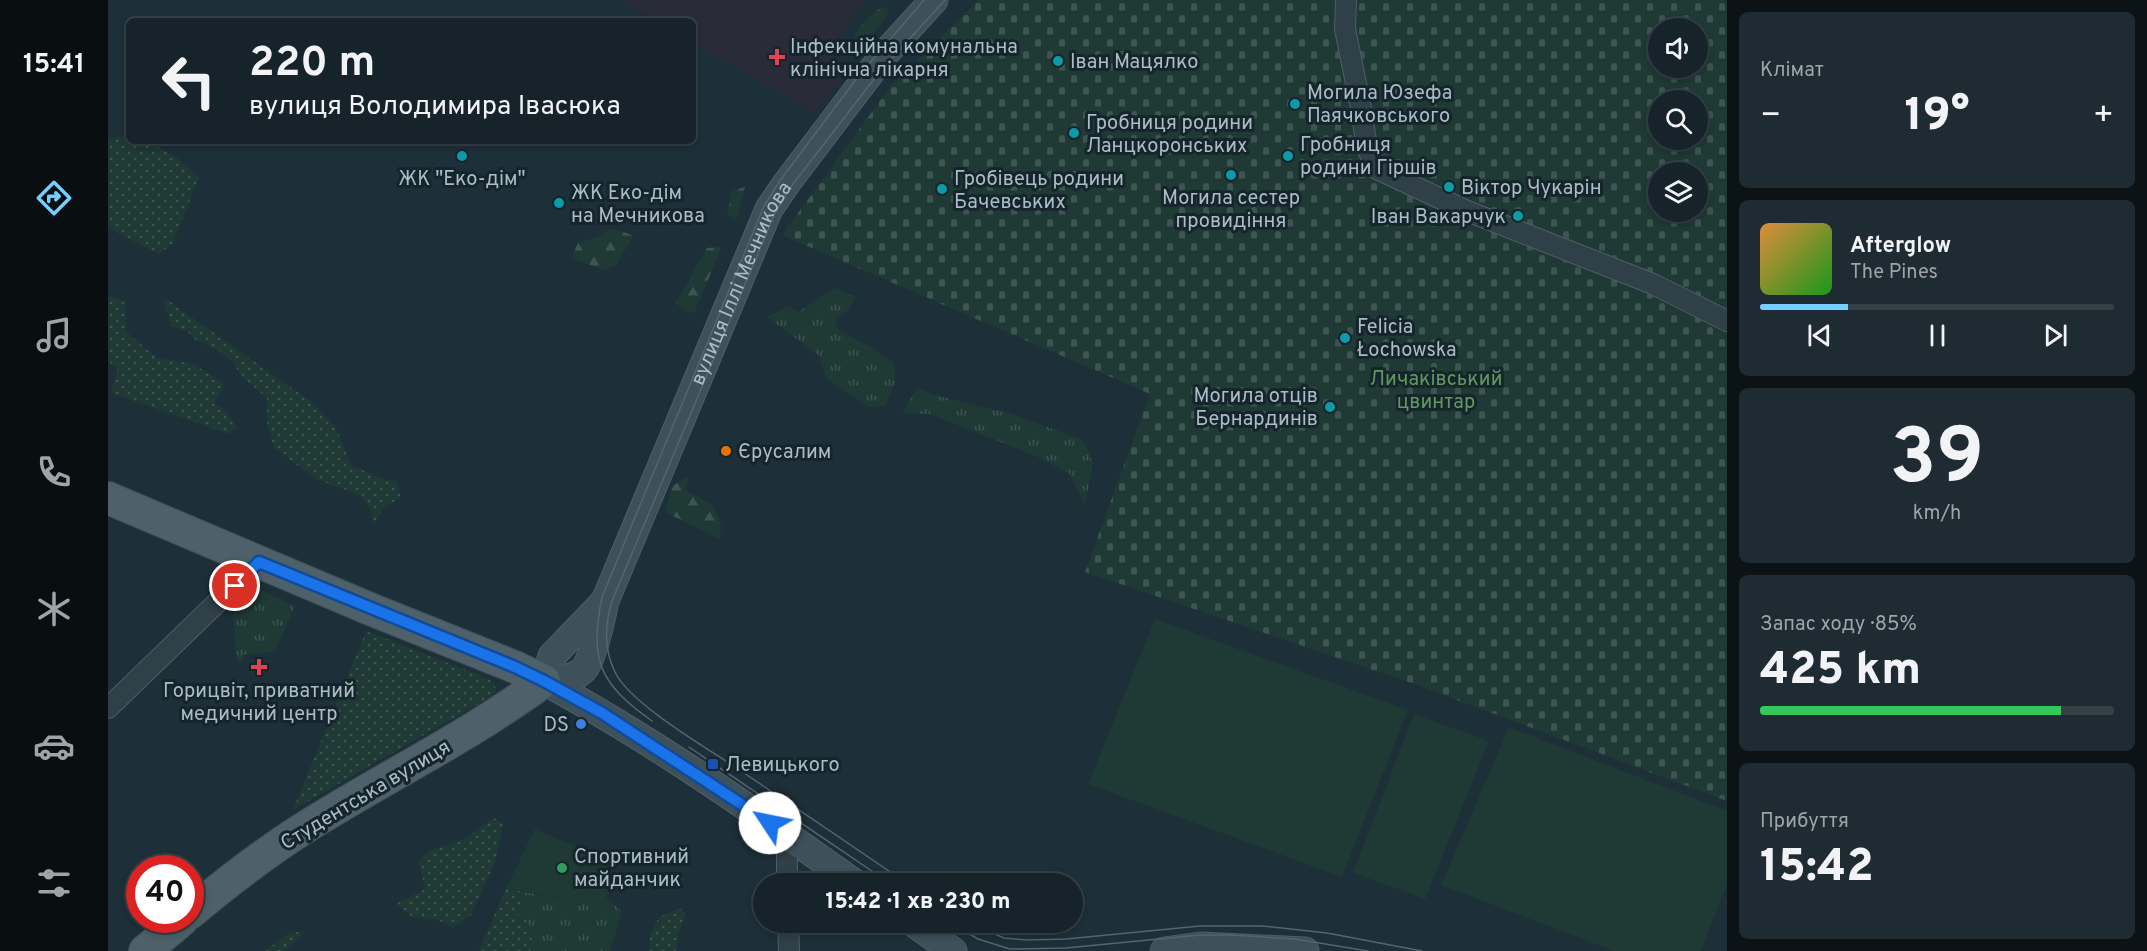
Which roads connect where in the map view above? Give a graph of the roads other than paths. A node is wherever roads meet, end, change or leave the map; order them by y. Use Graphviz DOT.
graph roads {
  1 [pos="934,0"];
  2 [pos="1346,0"];
  3 [pos="1727,321"];
  4 [pos="108,498"];
  5 [pos="259,562"];
  6 [pos="544,681"];
  7 [pos="108,708"];
  8 [pos="787,835"];
  9 [pos="787,873"];
  10 [pos="841,873"];
  11 [pos="204,902"];
  12 [pos="166,933"];
  13 [pos="788,933"];
  14 [pos="928,933"];
  15 [pos="145,951"];
  16 [pos="789,951"];
  17 [pos="953,951"];
  18 [pos="1164,951"];
  19 [pos="1305,951"];
  1 -- 6 [label="main road, вулиця Іллі Мечникова"];
  2 -- 3 [label="street"];
  4 -- 5 [label="main road"];
  5 -- 6 [label="main road"];
  5 -- 7 [label="street"];
  6 -- 8 [label="main road"];
  6 -- 11 [label="main road, Студентська вулиця"];
  8 -- 9 [label="street"];
  8 -- 10 [label="main road"];
  12 -- 15 [label="main road"];
  13 -- 16 [label="street"];
  14 -- 17 [label="main road"];
  18 -- 19 [label="main road"];
}
